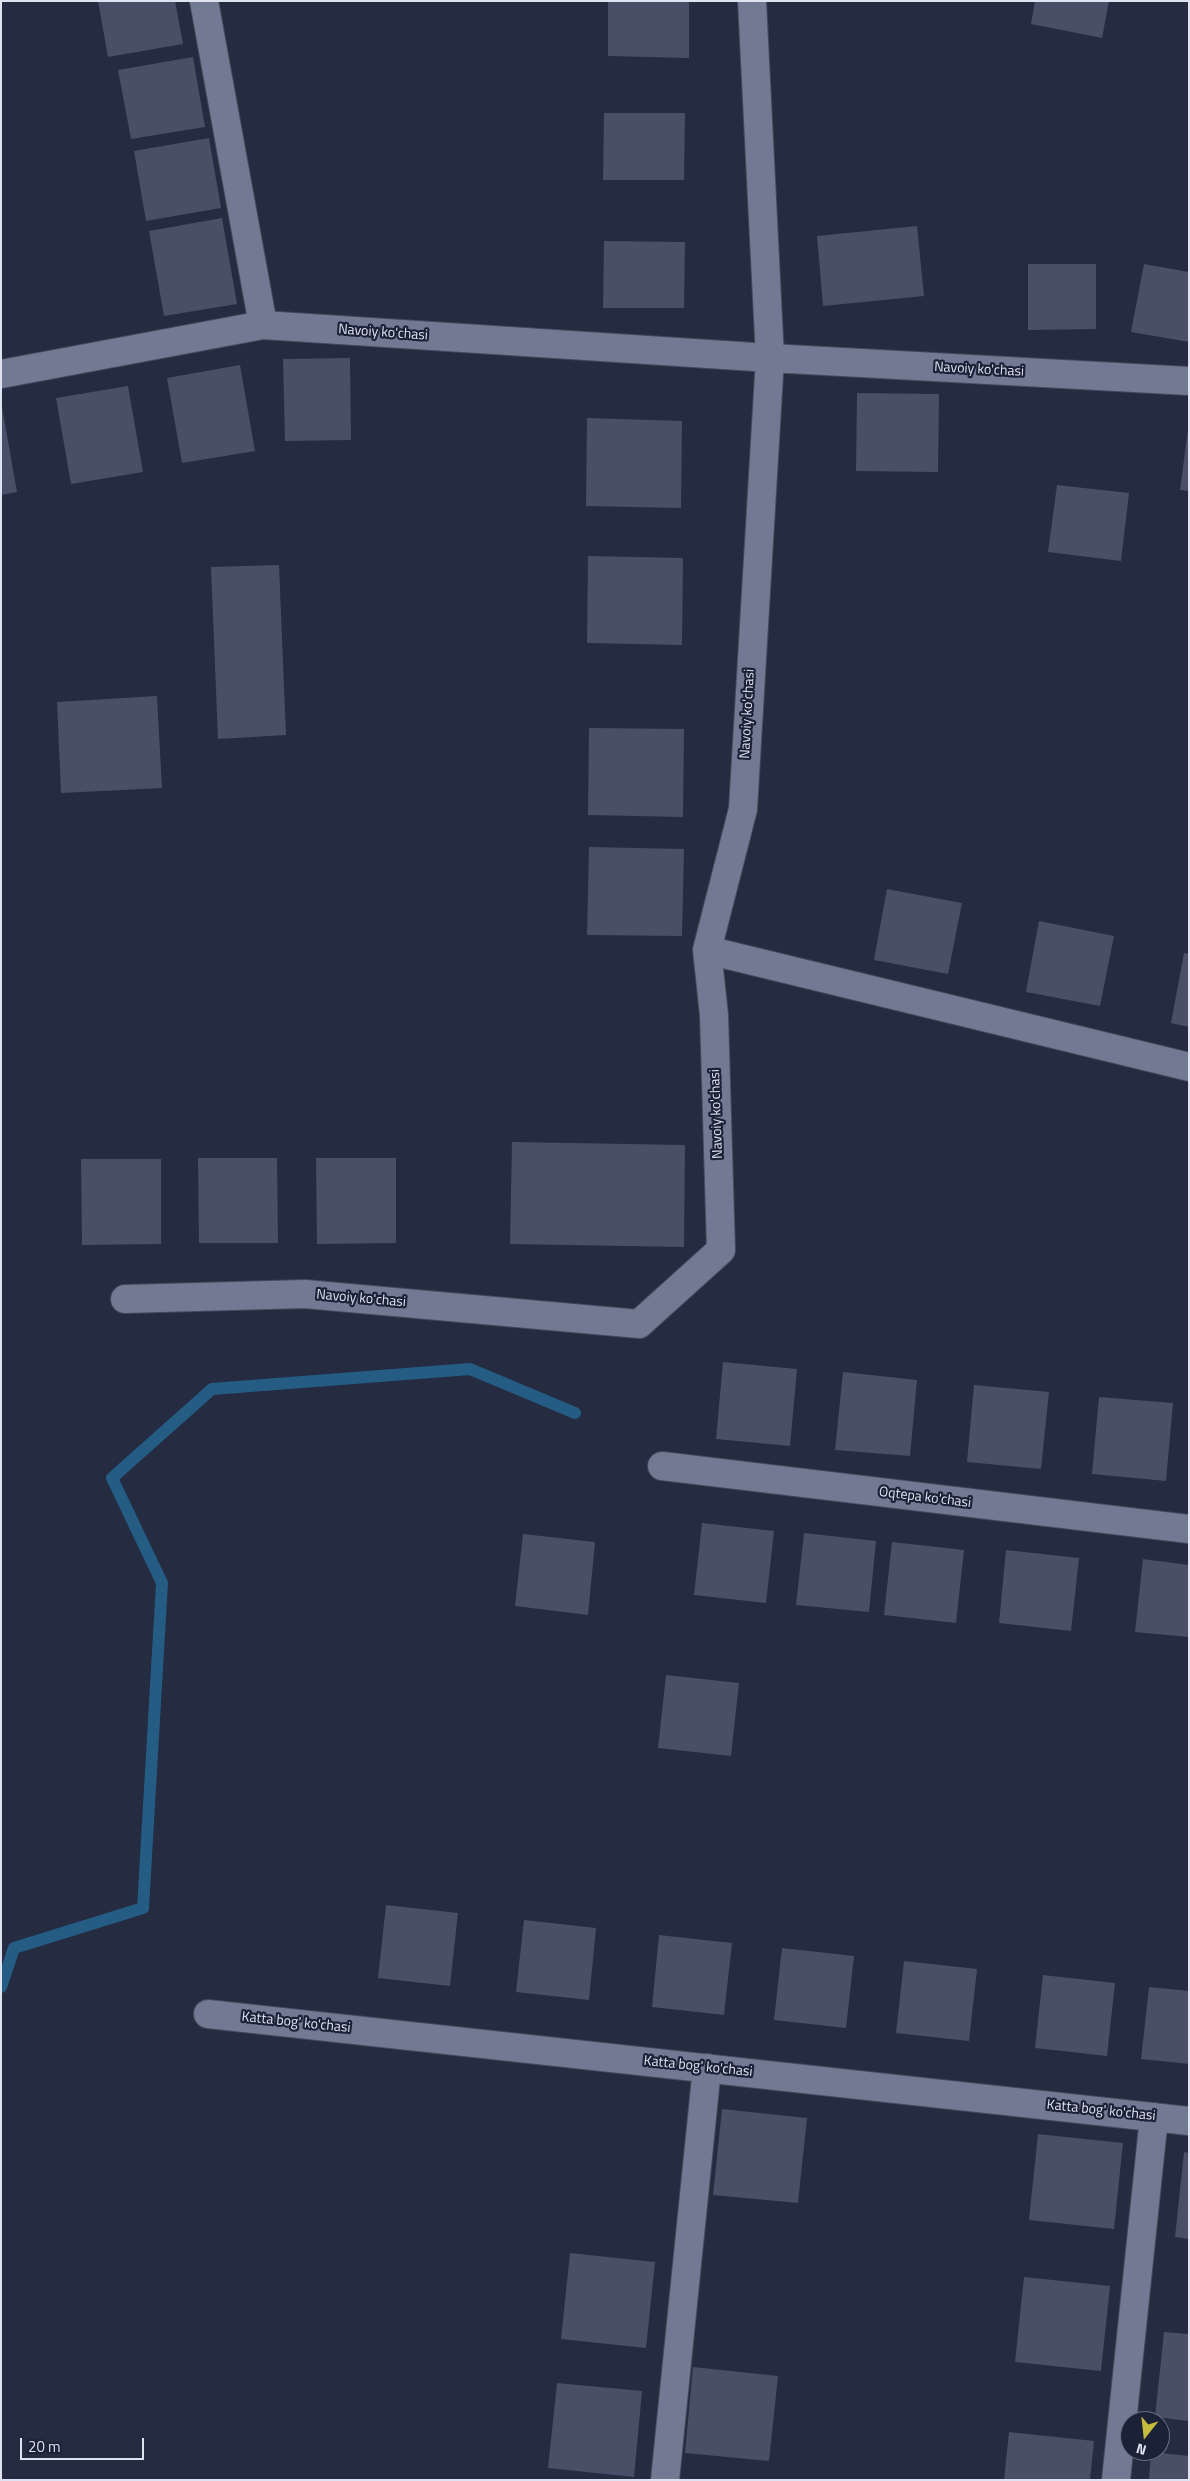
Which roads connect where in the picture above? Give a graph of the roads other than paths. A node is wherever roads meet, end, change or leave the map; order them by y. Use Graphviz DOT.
graph roads {
  1 [pos="204,1"];
  2 [pos="752,1"];
  3 [pos="263,325"];
  4 [pos="770,358"];
  5 [pos="1,374"];
  6 [pos="1189,381"];
  7 [pos="707,950"];
  8 [pos="1189,1067"];
  9 [pos="125,1299"];
  10 [pos="662,1466"];
  11 [pos="1189,1529"];
  12 [pos="208,2014"];
  13 [pos="707,2068"];
  14 [pos="1154,2117"];
  15 [pos="1189,2121"];
  16 [pos="665,2480"];
  17 [pos="1116,2480"];
  1 -- 3 [label="street"];
  2 -- 4 [label="street"];
  3 -- 4 [label="street, Navoiy ko'chasi"];
  3 -- 5 [label="street, Navoiy ko'chasi"];
  4 -- 6 [label="street, Navoiy ko'chasi"];
  4 -- 7 [label="street, Navoiy ko'chasi"];
  7 -- 8 [label="street"];
  7 -- 9 [label="street, Navoiy ko'chasi"];
  10 -- 11 [label="street, Oqtepa ko'chasi"];
  12 -- 13 [label="street, Katta bog' ko'chasi"];
  13 -- 14 [label="street, Katta bog' ko'chasi"];
  13 -- 16 [label="street"];
  14 -- 15 [label="street, Katta bog' ko'chasi"];
  14 -- 17 [label="street"];
}
